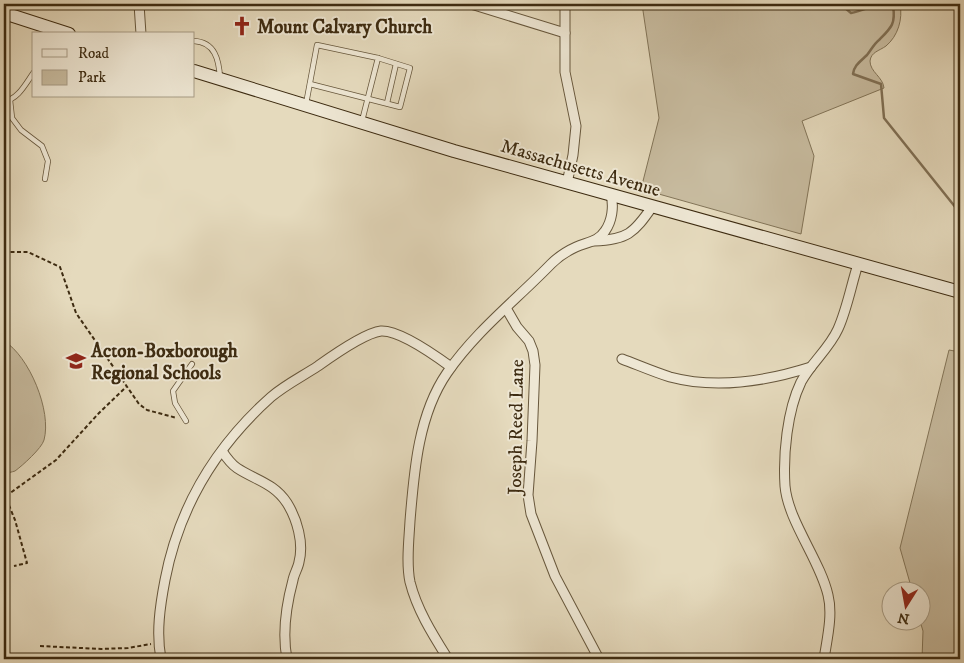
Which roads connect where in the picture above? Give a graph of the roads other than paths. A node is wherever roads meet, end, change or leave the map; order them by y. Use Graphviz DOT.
graph roads {
  1 [pos="139,4"];
  2 [pos="470,4"];
  3 [pos="565,4"];
  4 [pos="4,13"];
  5 [pos="61,32"];
  6 [pos="141,32"];
  7 [pos="565,33"];
  8 [pos="195,41"];
  9 [pos="378,58"];
  10 [pos="396,64"];
  11 [pos="195,71"];
  12 [pos="32,75"];
  13 [pos="220,79"];
  14 [pos="310,84"];
  15 [pos="368,98"];
  16 [pos="10,100"];
  17 [pos="4,101"];
  18 [pos="387,103"];
  19 [pos="306,106"];
  20 [pos="362,123"];
  21 [pos="45,179"];
  22 [pos="567,183"];
  23 [pos="611,195"];
  24 [pos="652,207"];
  25 [pos="594,241"];
  26 [pos="858,264"];
  27 [pos="960,292"];
  28 [pos="506,308"];
  29 [pos="622,359"];
  30 [pos="192,364"];
  31 [pos="451,367"];
  32 [pos="811,367"];
  33 [pos="186,421"];
  34 [pos="222,451"];
  35 [pos="161,659"];
  36 [pos="287,659"];
  37 [pos="448,659"];
  38 [pos="599,659"];
  39 [pos="824,659"];
  1 -- 6 [label="street"];
  2 -- 7 [label="street"];
  3 -- 7 [label="street"];
  4 -- 5 [label="main road"];
  7 -- 22 [label="street"];
  8 -- 13 [label="lane"];
  9 -- 10 [label="lane"];
  9 -- 14 [label="lane"];
  9 -- 15 [label="lane"];
  10 -- 18 [label="lane"];
  10 -- 18 [label="lane"];
  11 -- 13 [label="main road, Massachusetts Avenue"];
  12 -- 16 [label="lane"];
  13 -- 19 [label="main road, Massachusetts Avenue"];
  14 -- 15 [label="lane"];
  14 -- 19 [label="lane"];
  15 -- 18 [label="lane"];
  15 -- 20 [label="lane"];
  16 -- 17 [label="lane"];
  16 -- 21 [label="lane"];
  19 -- 20 [label="main road, Massachusetts Avenue"];
  20 -- 22 [label="main road, Massachusetts Avenue"];
  22 -- 23 [label="main road, Massachusetts Avenue"];
  23 -- 24 [label="main road, Massachusetts Avenue"];
  23 -- 25 [label="street"];
  24 -- 25 [label="street"];
  24 -- 26 [label="main road, Massachusetts Avenue"];
  25 -- 28 [label="street"];
  26 -- 27 [label="main road, Massachusetts Avenue"];
  26 -- 32 [label="street"];
  28 -- 31 [label="street"];
  28 -- 38 [label="street, Joseph Reed Lane"];
  29 -- 32 [label="street"];
  30 -- 33 [label="lane"];
  31 -- 34 [label="street"];
  31 -- 37 [label="street"];
  32 -- 39 [label="street"];
  34 -- 35 [label="street"];
  34 -- 36 [label="street"];
}
